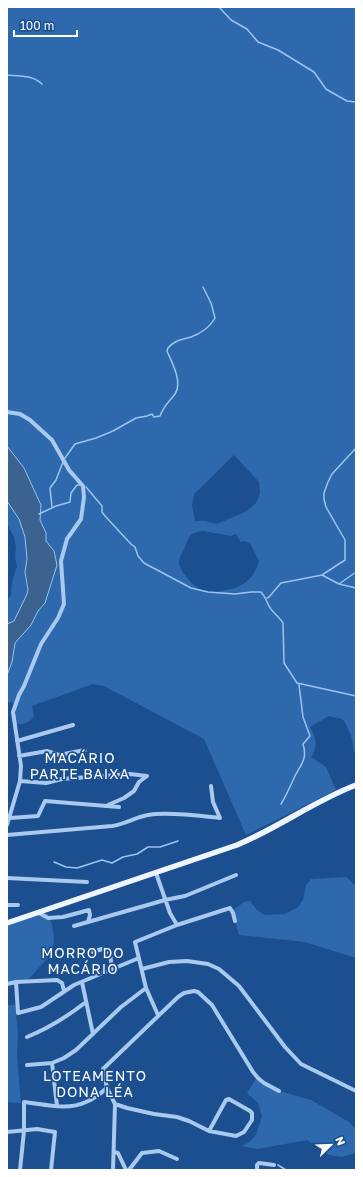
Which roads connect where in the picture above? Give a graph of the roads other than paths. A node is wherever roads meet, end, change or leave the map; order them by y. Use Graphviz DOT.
graph roads {
  1 [pos="7,412"];
  2 [pos="73,725"];
  3 [pos="17,741"];
  4 [pos="85,750"];
  5 [pos="19,756"];
  6 [pos="20,781"];
  7 [pos="356,785"];
  8 [pos="211,786"];
  9 [pos="108,805"];
  10 [pos="119,807"];
  11 [pos="10,818"];
  12 [pos="7,825"];
  13 [pos="7,835"];
  14 [pos="156,873"];
  15 [pos="236,875"];
  16 [pos="7,878"];
  17 [pos="87,882"];
  18 [pos="165,900"];
  19 [pos="7,905"];
  20 [pos="18,905"];
  21 [pos="39,913"];
  22 [pos="235,920"];
  23 [pos="88,922"];
  24 [pos="7,923"];
  25 [pos="177,925"];
  26 [pos="74,926"];
  27 [pos="93,952"];
  28 [pos="139,958"];
  29 [pos="142,969"];
  30 [pos="112,970"];
  31 [pos="16,982"];
  32 [pos="82,982"];
  33 [pos="7,984"];
  34 [pos="146,988"];
  35 [pos="64,991"];
  36 [pos="86,1002"];
  37 [pos="158,1015"];
  38 [pos="93,1034"];
  39 [pos="27,1037"];
  40 [pos="52,1063"];
  41 [pos="27,1065"];
  42 [pos="107,1088"];
  43 [pos="279,1090"];
  44 [pos="356,1091"];
  45 [pos="115,1104"];
  46 [pos="57,1106"];
  47 [pos="24,1131"];
  48 [pos="209,1131"];
  49 [pos="7,1132"];
  50 [pos="114,1152"];
  51 [pos="177,1160"];
  52 [pos="274,1165"];
  53 [pos="20,1170"];
  54 [pos="51,1170"];
  55 [pos="113,1170"];
  56 [pos="126,1170"];
  57 [pos="129,1170"];
  58 [pos="257,1170"];
  1 -- 3 [label="street"];
  2 -- 3 [label="street"];
  3 -- 5 [label="street"];
  4 -- 5 [label="street"];
  5 -- 6 [label="street"];
  6 -- 9 [label="street"];
  6 -- 11 [label="street"];
  7 -- 14 [label="main road"];
  8 -- 13 [label="street"];
  9 -- 10 [label="street"];
  9 -- 11 [label="street"];
  11 -- 12 [label="street"];
  14 -- 18 [label="street"];
  14 -- 21 [label="main road"];
  15 -- 18 [label="street"];
  16 -- 17 [label="street"];
  18 -- 23 [label="street"];
  18 -- 25 [label="street"];
  19 -- 20 [label="street"];
  21 -- 23 [label="street"];
  21 -- 24 [label="main road"];
  22 -- 25 [label="street"];
  23 -- 26 [label="street"];
  25 -- 28 [label="street"];
  27 -- 30 [label="street"];
  28 -- 29 [label="street"];
  28 -- 30 [label="street"];
  29 -- 34 [label="street"];
  29 -- 44 [label="street"];
  30 -- 32 [label="street"];
  31 -- 33 [label="street"];
  31 -- 35 [label="street"];
  31 -- 35 [label="street"];
  32 -- 35 [label="street"];
  32 -- 36 [label="street"];
  34 -- 37 [label="street"];
  34 -- 38 [label="street"];
  36 -- 38 [label="street"];
  36 -- 39 [label="street"];
  37 -- 42 [label="street"];
  37 -- 43 [label="street"];
  38 -- 40 [label="street"];
  40 -- 41 [label="street"];
  40 -- 46 [label="street"];
  42 -- 45 [label="street"];
  42 -- 46 [label="street"];
  45 -- 48 [label="street"];
  45 -- 50 [label="street"];
  46 -- 47 [label="street"];
  47 -- 49 [label="street"];
  47 -- 53 [label="street"];
  47 -- 54 [label="street"];
  48 -- 48 [label="street"];
  50 -- 55 [label="street"];
  50 -- 56 [label="street"];
  51 -- 57 [label="street"];
  52 -- 58 [label="street"];
}
